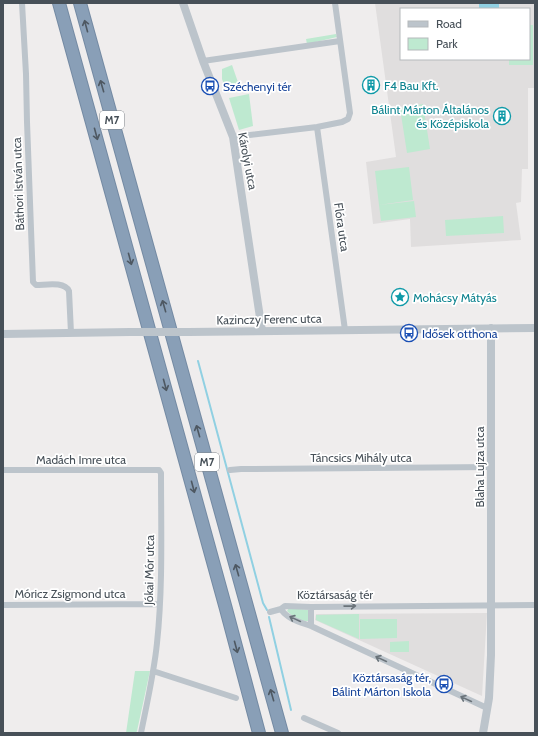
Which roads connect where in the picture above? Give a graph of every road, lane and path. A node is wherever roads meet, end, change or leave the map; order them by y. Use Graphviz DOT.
graph roads {
  1 [pos="22,3"];
  2 [pos="55,3"];
  3 [pos="59,3"];
  4 [pos="80,3"];
  5 [pos="183,3"];
  6 [pos="334,3"];
  7 [pos="340,41"];
  8 [pos="203,61"];
  9 [pos="86,96"];
  10 [pos="317,127"];
  11 [pos="233,137"];
  12 [pos="491,328"];
  13 [pos="535,328"];
  14 [pos="345,330"];
  15 [pos="262,331"];
  16 [pos="71,333"];
  17 [pos="3,334"];
  18 [pos="491,467"];
  19 [pos="3,470"];
  20 [pos="159,470"];
  21 [pos="230,470"];
  22 [pos="160,604"];
  23 [pos="3,605"];
  24 [pos="491,605"];
  25 [pos="535,605"];
  26 [pos="312,606"];
  27 [pos="281,609"];
  28 [pos="270,612"];
  29 [pos="311,626"];
  30 [pos="153,671"];
  31 [pos="236,698"];
  32 [pos="487,708"];
  33 [pos="304,718"];
  34 [pos="141,733"];
  35 [pos="259,733"];
  36 [pos="282,733"];
  37 [pos="338,733"];
  38 [pos="483,733"];
  1 -- 16 [label="street, Báthori István utca"];
  2 -- 9 [label="highway"];
  3 -- 9 [label="highway, M7"];
  36 -- 4 [label="highway, M7, one-way"];
  5 -- 8 [label="street, Károlyi utca"];
  6 -- 7 [label="street"];
  7 -- 8 [label="street"];
  7 -- 10 [label="street"];
  8 -- 11 [label="street, Károlyi utca"];
  9 -- 35 [label="highway, M7, one-way"];
  10 -- 11 [label="street"];
  10 -- 14 [label="street, Flóra utca"];
  11 -- 15 [label="street, Károlyi utca"];
  12 -- 13 [label="street, Kazinczy Ferenc utca"];
  12 -- 14 [label="street, Kazinczy Ferenc utca"];
  12 -- 18 [label="street, Blaha Lujza utca"];
  14 -- 15 [label="street, Kazinczy Ferenc utca"];
  15 -- 16 [label="street, Kazinczy Ferenc utca, bridge"];
  16 -- 17 [label="street, Kazinczy Ferenc utca"];
  18 -- 21 [label="street, Táncsics Mihály utca"];
  18 -- 24 [label="street, Blaha Lujza utca"];
  19 -- 20 [label="street, Madách Imre utca"];
  20 -- 22 [label="street, Jókai Mór utca"];
  22 -- 23 [label="street, Móricz Zsigmond utca"];
  22 -- 30 [label="street, Jókai Mór utca"];
  24 -- 25 [label="street, Köztársaság tér"];
  26 -- 24 [label="street, Köztársaság tér, one-way"];
  24 -- 32 [label="street"];
  26 -- 27 [label="street, Köztársaság tér"];
  26 -- 29 [label="street"];
  27 -- 28 [label="street"];
  29 -- 27 [label="street, Köztársaság tér, one-way"];
  32 -- 29 [label="street, Köztársaság tér, one-way"];
  30 -- 31 [label="street"];
  30 -- 34 [label="street, Jókai Mór utca"];
  32 -- 38 [label="street"];
  33 -- 37 [label="street"];
}
